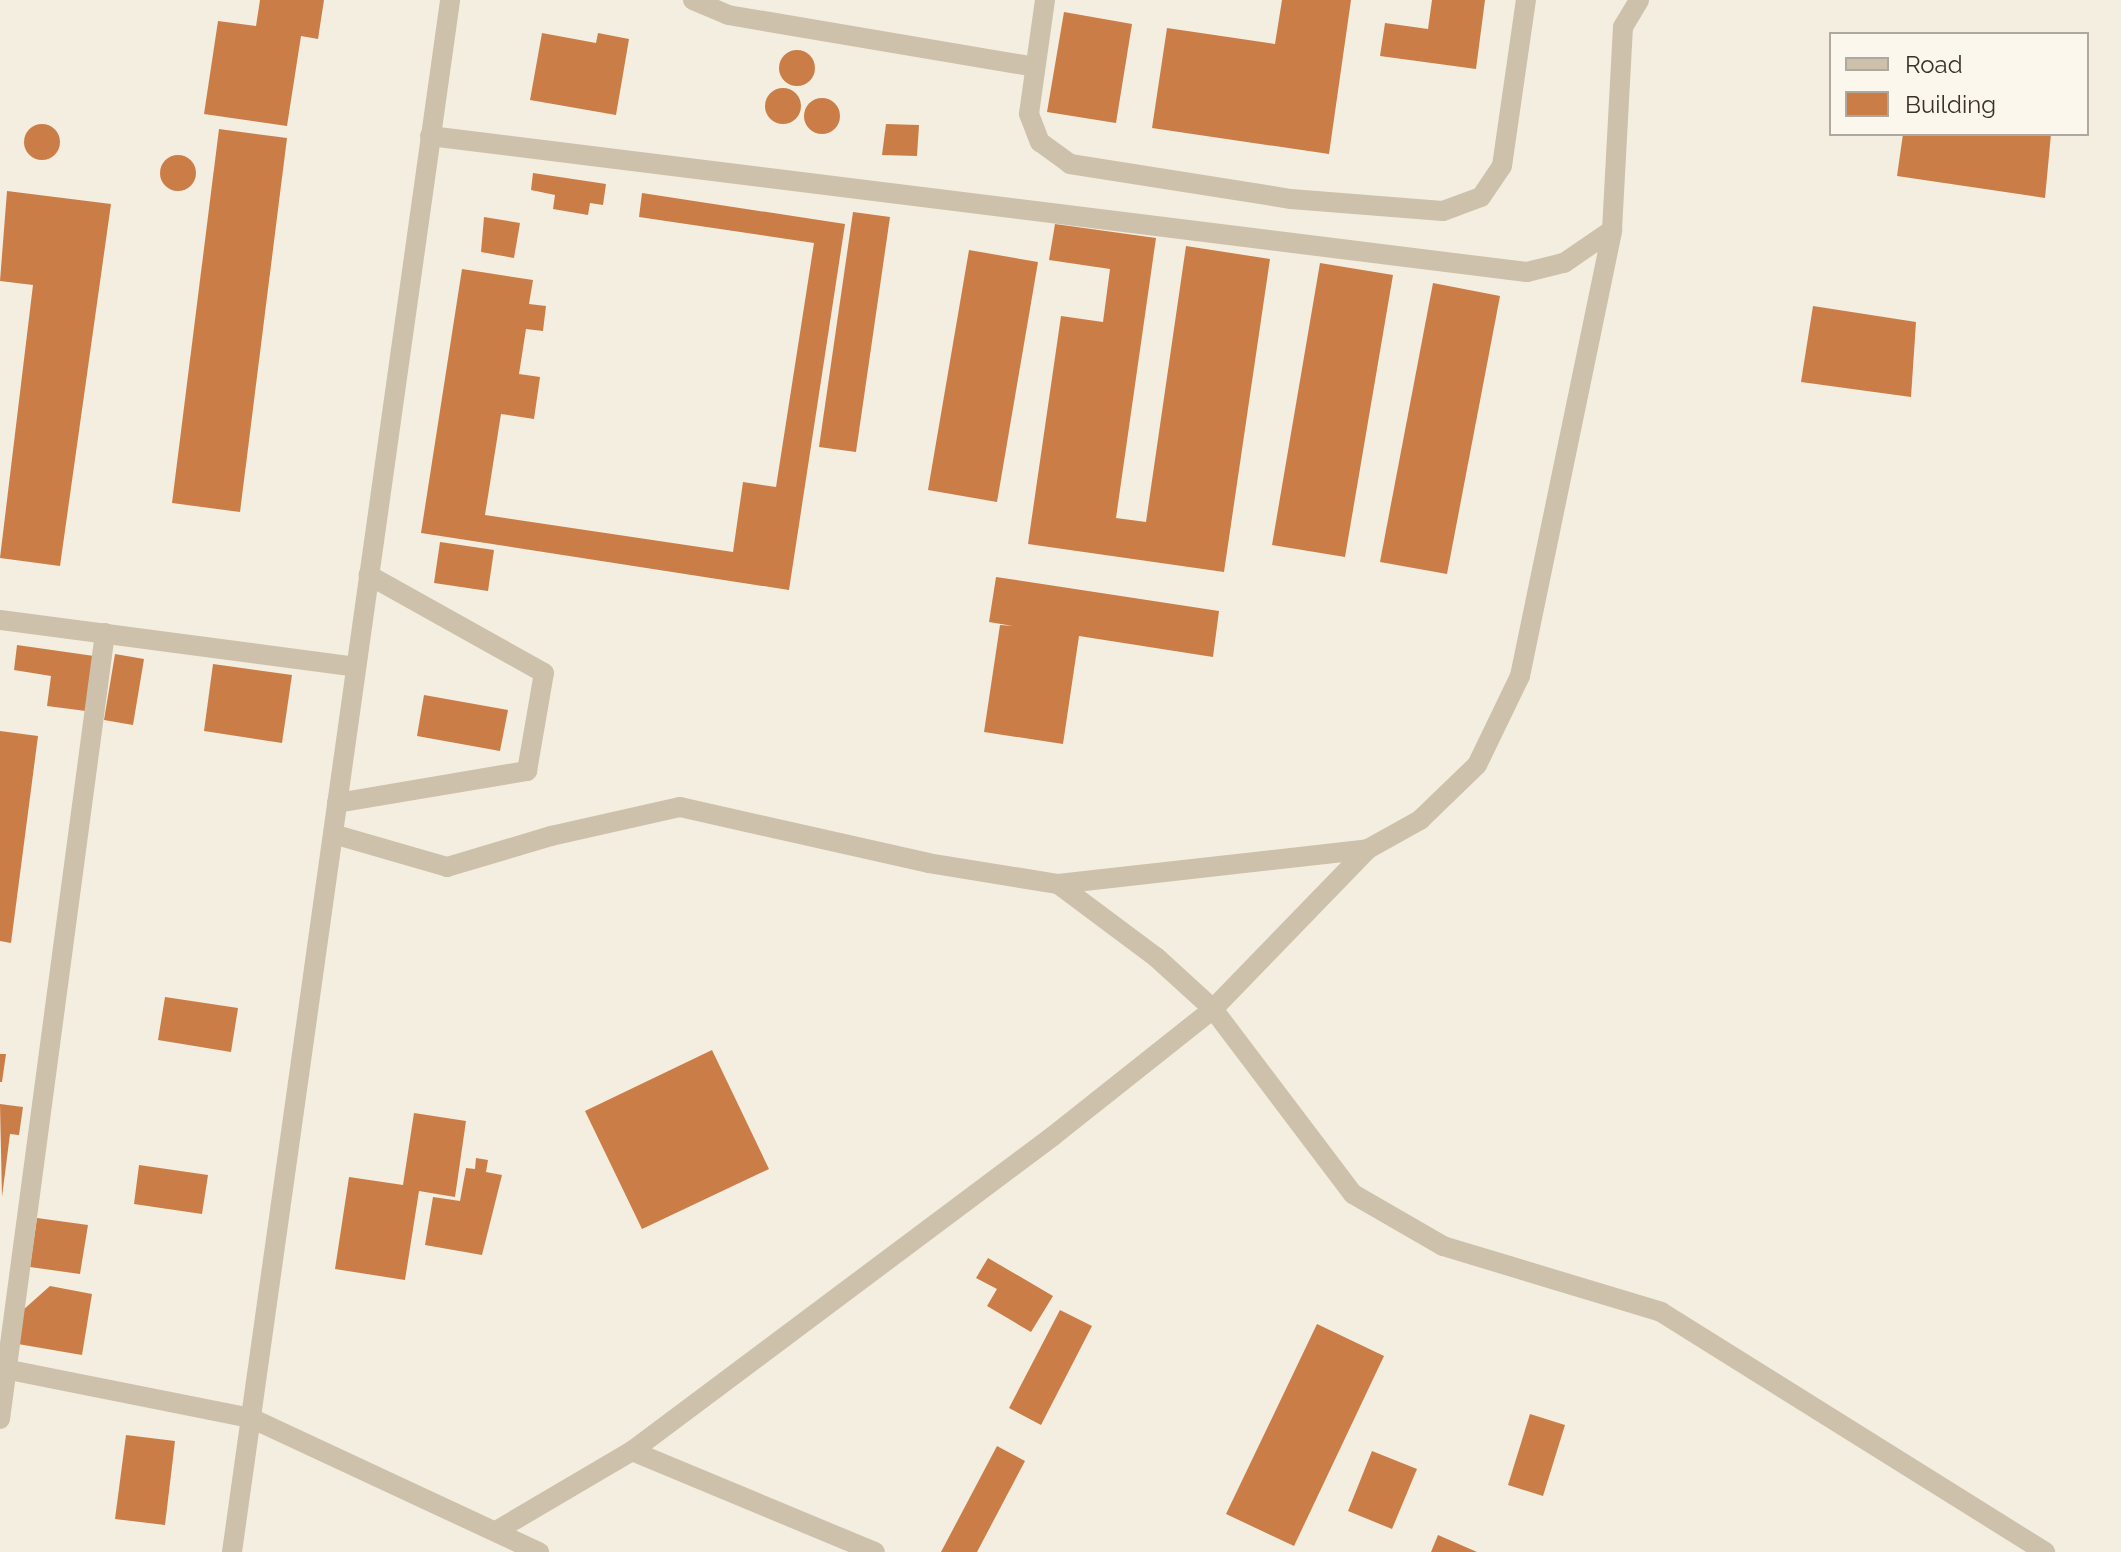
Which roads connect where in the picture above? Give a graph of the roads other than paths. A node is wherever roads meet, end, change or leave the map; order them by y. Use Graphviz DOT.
graph roads {
  1 [pos="450,0"];
  2 [pos="693,0"];
  3 [pos="1045,0"];
  4 [pos="1526,0"];
  5 [pos="1639,0"];
  6 [pos="1035,67"];
  7 [pos="430,136"];
  8 [pos="1612,230"];
  9 [pos="369,575"];
  10 [pos="0,620"];
  11 [pos="105,633"];
  12 [pos="356,667"];
  13 [pos="337,803"];
  14 [pos="333,834"];
  15 [pos="1368,849"];
  16 [pos="1058,884"];
  17 [pos="1213,1009"];
  18 [pos="3,1368"];
  19 [pos="251,1418"];
  20 [pos="0,1419"];
  21 [pos="632,1451"];
  22 [pos="496,1531"];
  23 [pos="232,1552"];
  24 [pos="539,1552"];
  25 [pos="875,1552"];
  26 [pos="2045,1552"];
  1 -- 7 [label="street"];
  2 -- 6 [label="street"];
  3 -- 6 [label="street"];
  4 -- 6 [label="street"];
  5 -- 8 [label="street"];
  7 -- 8 [label="street"];
  7 -- 9 [label="street"];
  8 -- 15 [label="street"];
  9 -- 12 [label="street"];
  9 -- 13 [label="street"];
  10 -- 11 [label="street"];
  11 -- 12 [label="street"];
  11 -- 18 [label="street"];
  12 -- 13 [label="street"];
  13 -- 14 [label="street"];
  14 -- 16 [label="street"];
  14 -- 19 [label="street"];
  15 -- 16 [label="street"];
  15 -- 17 [label="street"];
  16 -- 17 [label="street"];
  17 -- 21 [label="street"];
  17 -- 26 [label="street"];
  18 -- 19 [label="street"];
  18 -- 20 [label="street"];
  19 -- 22 [label="street"];
  19 -- 23 [label="street"];
  21 -- 22 [label="street"];
  21 -- 25 [label="street"];
  22 -- 24 [label="street"];
}
